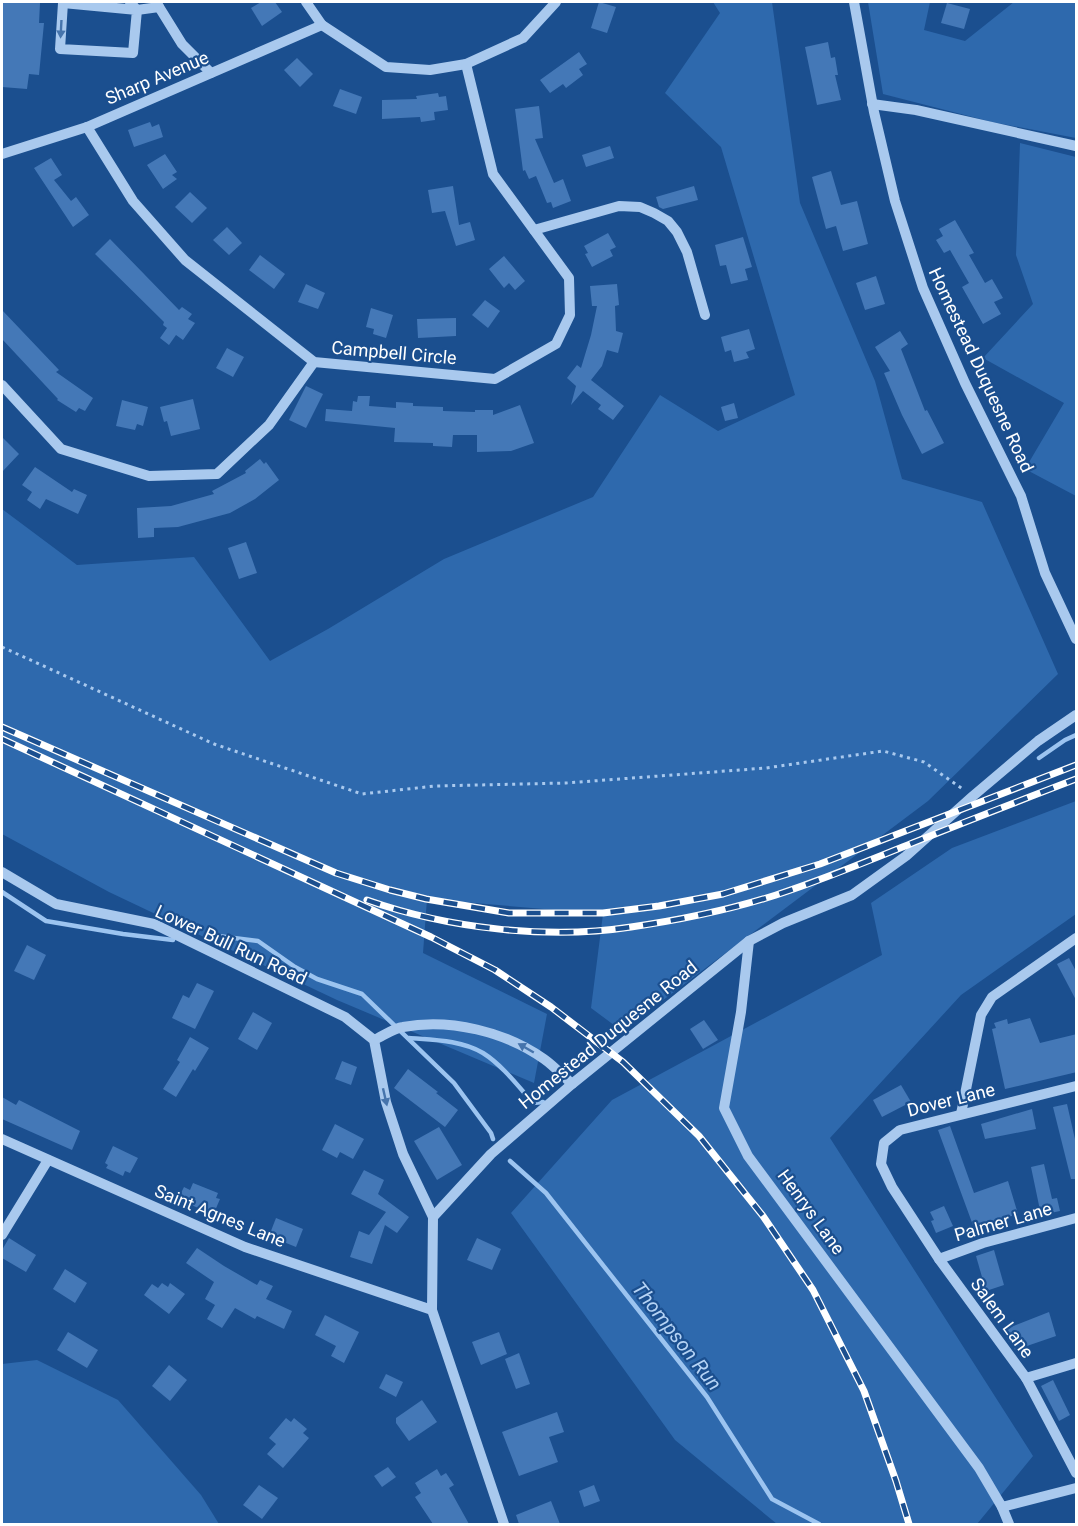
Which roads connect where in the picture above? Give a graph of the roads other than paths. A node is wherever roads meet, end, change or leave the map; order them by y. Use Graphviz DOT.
graph roads {
  1 [pos="306,2"];
  2 [pos="556,2"];
  3 [pos="854,2"];
  4 [pos="158,4"];
  5 [pos="133,6"];
  6 [pos="322,25"];
  7 [pos="466,64"];
  8 [pos="211,73"];
  9 [pos="872,104"];
  10 [pos="87,127"];
  11 [pos="1077,146"];
  12 [pos="2,154"];
  13 [pos="534,230"];
  14 [pos="705,315"];
  15 [pos="314,362"];
  16 [pos="2,385"];
  17 [pos="1077,639"];
  18 [pos="1077,715"];
  19 [pos="2,872"];
  20 [pos="1077,938"];
  21 [pos="749,941"];
  22 [pos="374,1040"];
  23 [pos="572,1084"];
  24 [pos="1077,1086"];
  25 [pos="961,1114"];
  26 [pos="2,1139"];
  27 [pos="48,1160"];
  28 [pos="892,1187"];
  29 [pos="434,1217"];
  30 [pos="1077,1218"];
  31 [pos="2,1235"];
  32 [pos="939,1260"];
  33 [pos="432,1310"];
  34 [pos="1077,1363"];
  35 [pos="1026,1378"];
  36 [pos="1077,1473"];
  37 [pos="1077,1488"];
  38 [pos="1002,1507"];
  39 [pos="504,1524"];
  40 [pos="1009,1524"];
  1 -- 6 [label="street"];
  2 -- 7 [label="street"];
  3 -- 9 [label="street, Homestead Duquesne Road"];
  4 -- 5 [label="street"];
  4 -- 8 [label="street"];
  5 -- 5 [label="street, one-way"];
  6 -- 7 [label="street"];
  6 -- 8 [label="street, Sharp Avenue"];
  7 -- 13 [label="street, Campbell Circle"];
  8 -- 10 [label="street, Sharp Avenue"];
  9 -- 11 [label="street"];
  9 -- 17 [label="street, Homestead Duquesne Road"];
  10 -- 12 [label="street, Sharp Avenue"];
  10 -- 15 [label="street, Campbell Circle"];
  13 -- 14 [label="street"];
  13 -- 15 [label="street, Campbell Circle"];
  15 -- 16 [label="street"];
  18 -- 21 [label="street, Homestead Duquesne Road"];
  19 -- 22 [label="street, Lower Bull Run Road"];
  20 -- 25 [label="street"];
  21 -- 23 [label="street, Homestead Duquesne Road"];
  21 -- 38 [label="street, Henrys Lane"];
  23 -- 22 [label="street, one-way"];
  22 -- 29 [label="street, one-way"];
  23 -- 29 [label="street, Homestead Duquesne Road"];
  24 -- 25 [label="street, Dover Lane"];
  25 -- 28 [label="street, Dover Lane"];
  26 -- 27 [label="street, Saint Agnes Lane"];
  27 -- 31 [label="street"];
  27 -- 33 [label="street, Saint Agnes Lane"];
  28 -- 32 [label="street, Salem Lane"];
  29 -- 33 [label="street"];
  30 -- 32 [label="street, Palmer Lane"];
  32 -- 35 [label="street, Salem Lane"];
  33 -- 39 [label="street"];
  34 -- 35 [label="street"];
  35 -- 36 [label="street, Salem Lane"];
  37 -- 38 [label="street"];
  38 -- 40 [label="street, Henrys Lane"];
}
